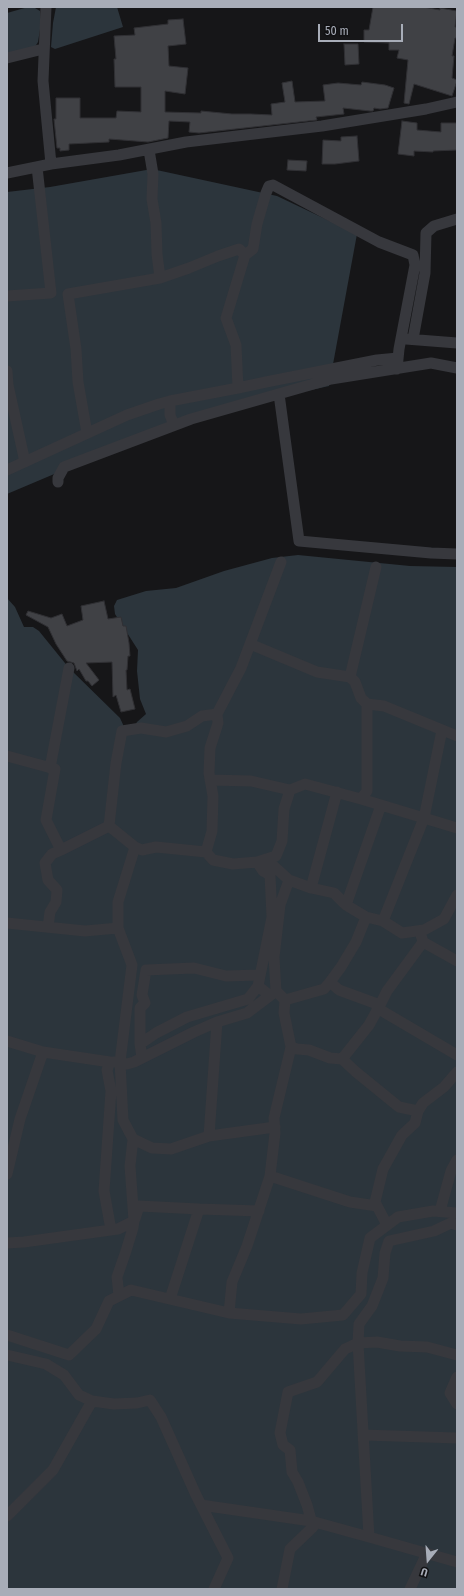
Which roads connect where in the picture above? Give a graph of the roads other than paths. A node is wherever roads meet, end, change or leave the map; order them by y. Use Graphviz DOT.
graph roads {
  1 [pos="46,7"];
  2 [pos="44,49"];
  3 [pos="7,58"];
  4 [pos="457,102"];
  5 [pos="149,150"];
  6 [pos="51,164"];
  7 [pos="37,167"];
  8 [pos="7,173"];
  9 [pos="457,219"];
  10 [pos="245,254"];
  11 [pos="160,278"];
  12 [pos="7,296"];
  13 [pos="401,338"];
  14 [pos="413,339"];
  15 [pos="457,343"];
  16 [pos="398,363"];
  17 [pos="457,368"];
  18 [pos="7,371"];
  19 [pos="238,388"];
  20 [pos="279,394"];
  21 [pos="170,402"];
  22 [pos="174,425"];
  23 [pos="87,433"];
  24 [pos="25,462"];
  25 [pos="7,470"];
  26 [pos="58,482"];
  27 [pos="457,554"];
  28 [pos="281,562"];
  29 [pos="376,567"];
  30 [pos="250,644"];
  31 [pos="69,668"];
  32 [pos="350,677"];
  33 [pos="367,704"];
  34 [pos="217,714"];
  35 [pos="442,730"];
  36 [pos="457,736"];
  37 [pos="7,756"];
  38 [pos="50,768"];
  39 [pos="210,780"];
  40 [pos="290,790"];
  41 [pos="337,792"];
  42 [pos="361,799"];
  43 [pos="381,805"];
  44 [pos="424,818"];
  45 [pos="110,826"];
  46 [pos="457,828"];
  47 [pos="135,847"];
  48 [pos="61,850"];
  49 [pos="206,852"];
  50 [pos="261,860"];
  51 [pos="289,880"];
  52 [pos="310,888"];
  53 [pos="457,895"];
  54 [pos="346,905"];
  55 [pos="366,917"];
  56 [pos="383,921"];
  57 [pos="7,923"];
  58 [pos="48,927"];
  59 [pos="118,928"];
  60 [pos="422,936"];
  61 [pos="457,961"];
  62 [pos="258,981"];
  63 [pos="330,982"];
  64 [pos="272,993"];
  65 [pos="285,1000"];
  66 [pos="379,1006"];
  67 [pos="217,1022"];
  68 [pos="7,1041"];
  69 [pos="140,1044"];
  70 [pos="291,1047"];
  71 [pos="43,1052"];
  72 [pos="457,1055"];
  73 [pos="142,1058"];
  74 [pos="342,1059"];
  75 [pos="115,1062"];
  76 [pos="457,1072"];
  77 [pos="418,1111"];
  78 [pos="275,1127"];
  79 [pos="209,1136"];
  80 [pos="133,1139"];
  81 [pos="457,1160"];
  82 [pos="7,1174"];
  83 [pos="270,1176"];
  84 [pos="377,1206"];
  85 [pos="198,1209"];
  86 [pos="440,1211"];
  87 [pos="258,1212"];
  88 [pos="457,1213"];
  89 [pos="134,1221"];
  90 [pos="388,1225"];
  91 [pos="457,1225"];
  92 [pos="111,1230"];
  93 [pos="7,1243"];
  94 [pos="119,1296"];
  95 [pos="170,1299"];
  96 [pos="229,1313"];
  97 [pos="7,1335"];
  98 [pos="358,1343"];
  99 [pos="7,1355"];
  100 [pos="457,1355"];
  101 [pos="457,1377"];
  102 [pos="92,1401"];
  103 [pos="457,1404"];
  104 [pos="363,1435"];
  105 [pos="457,1438"];
  106 [pos="202,1506"];
  107 [pos="7,1516"];
  108 [pos="311,1521"];
  109 [pos="369,1537"];
  110 [pos="427,1553"];
  111 [pos="457,1562"];
  112 [pos="214,1589"];
  113 [pos="282,1589"];
  114 [pos="410,1589"];
  1 -- 2 [label="street"];
  2 -- 3 [label="street"];
  2 -- 6 [label="street"];
  4 -- 5 [label="street"];
  5 -- 6 [label="street"];
  5 -- 11 [label="street"];
  6 -- 7 [label="street"];
  7 -- 8 [label="street"];
  7 -- 12 [label="street"];
  9 -- 14 [label="street"];
  10 -- 11 [label="street"];
  10 -- 13 [label="street"];
  10 -- 19 [label="street"];
  11 -- 23 [label="street"];
  13 -- 14 [label="street"];
  13 -- 16 [label="street"];
  14 -- 15 [label="street"];
  16 -- 17 [label="street"];
  16 -- 19 [label="street"];
  16 -- 20 [label="street"];
  18 -- 24 [label="street"];
  19 -- 21 [label="street"];
  20 -- 22 [label="street"];
  20 -- 27 [label="street"];
  21 -- 22 [label="street"];
  21 -- 23 [label="street"];
  22 -- 26 [label="street"];
  23 -- 24 [label="street"];
  24 -- 25 [label="street"];
  28 -- 30 [label="street"];
  29 -- 32 [label="street"];
  30 -- 32 [label="street"];
  30 -- 34 [label="street"];
  31 -- 38 [label="street"];
  32 -- 33 [label="street"];
  33 -- 35 [label="street"];
  33 -- 42 [label="street"];
  34 -- 39 [label="street"];
  34 -- 45 [label="street"];
  35 -- 36 [label="street"];
  35 -- 44 [label="street"];
  37 -- 38 [label="street"];
  38 -- 48 [label="street"];
  39 -- 40 [label="street"];
  39 -- 49 [label="street"];
  40 -- 41 [label="street"];
  40 -- 50 [label="street"];
  41 -- 42 [label="street"];
  41 -- 52 [label="street"];
  42 -- 43 [label="street"];
  43 -- 44 [label="street"];
  43 -- 54 [label="street"];
  44 -- 46 [label="street"];
  44 -- 56 [label="street"];
  45 -- 47 [label="street"];
  45 -- 48 [label="street"];
  47 -- 49 [label="street"];
  47 -- 59 [label="street"];
  48 -- 58 [label="street"];
  49 -- 50 [label="street"];
  50 -- 51 [label="street"];
  50 -- 62 [label="street"];
  51 -- 52 [label="street"];
  51 -- 64 [label="street"];
  52 -- 54 [label="street"];
  53 -- 60 [label="street"];
  54 -- 55 [label="street"];
  55 -- 56 [label="street"];
  55 -- 63 [label="street"];
  56 -- 60 [label="street"];
  57 -- 58 [label="street"];
  58 -- 59 [label="street"];
  59 -- 75 [label="street"];
  60 -- 61 [label="street"];
  60 -- 66 [label="street"];
  62 -- 64 [label="street"];
  62 -- 69 [label="street"];
  62 -- 69 [label="street"];
  63 -- 65 [label="street"];
  63 -- 66 [label="street"];
  64 -- 65 [label="street"];
  64 -- 67 [label="street"];
  65 -- 70 [label="street"];
  66 -- 72 [label="street"];
  66 -- 74 [label="street"];
  67 -- 73 [label="street"];
  67 -- 79 [label="street"];
  68 -- 71 [label="street"];
  69 -- 73 [label="street"];
  70 -- 74 [label="street"];
  70 -- 78 [label="street"];
  71 -- 75 [label="street"];
  71 -- 82 [label="street"];
  73 -- 75 [label="street"];
  74 -- 77 [label="street"];
  75 -- 80 [label="street"];
  75 -- 92 [label="street"];
  76 -- 77 [label="street"];
  77 -- 84 [label="street"];
  78 -- 79 [label="street"];
  78 -- 83 [label="street"];
  79 -- 80 [label="street"];
  80 -- 89 [label="street"];
  81 -- 86 [label="street"];
  83 -- 84 [label="street"];
  83 -- 87 [label="street"];
  84 -- 90 [label="street"];
  85 -- 87 [label="street"];
  85 -- 89 [label="street"];
  85 -- 95 [label="street"];
  86 -- 88 [label="street"];
  86 -- 90 [label="street"];
  87 -- 96 [label="street"];
  89 -- 92 [label="street"];
  89 -- 94 [label="street"];
  90 -- 96 [label="street"];
  91 -- 98 [label="street"];
  92 -- 93 [label="street"];
  94 -- 95 [label="street"];
  94 -- 97 [label="street"];
  95 -- 96 [label="street"];
  98 -- 100 [label="street"];
  98 -- 104 [label="street"];
  98 -- 108 [label="street"];
  99 -- 102 [label="street"];
  101 -- 103 [label="street"];
  102 -- 106 [label="street"];
  102 -- 107 [label="street"];
  104 -- 105 [label="street"];
  104 -- 109 [label="street"];
  106 -- 108 [label="street"];
  106 -- 112 [label="street"];
  108 -- 109 [label="street"];
  108 -- 113 [label="street"];
  109 -- 110 [label="street"];
  110 -- 111 [label="street"];
  110 -- 114 [label="street"];
}
